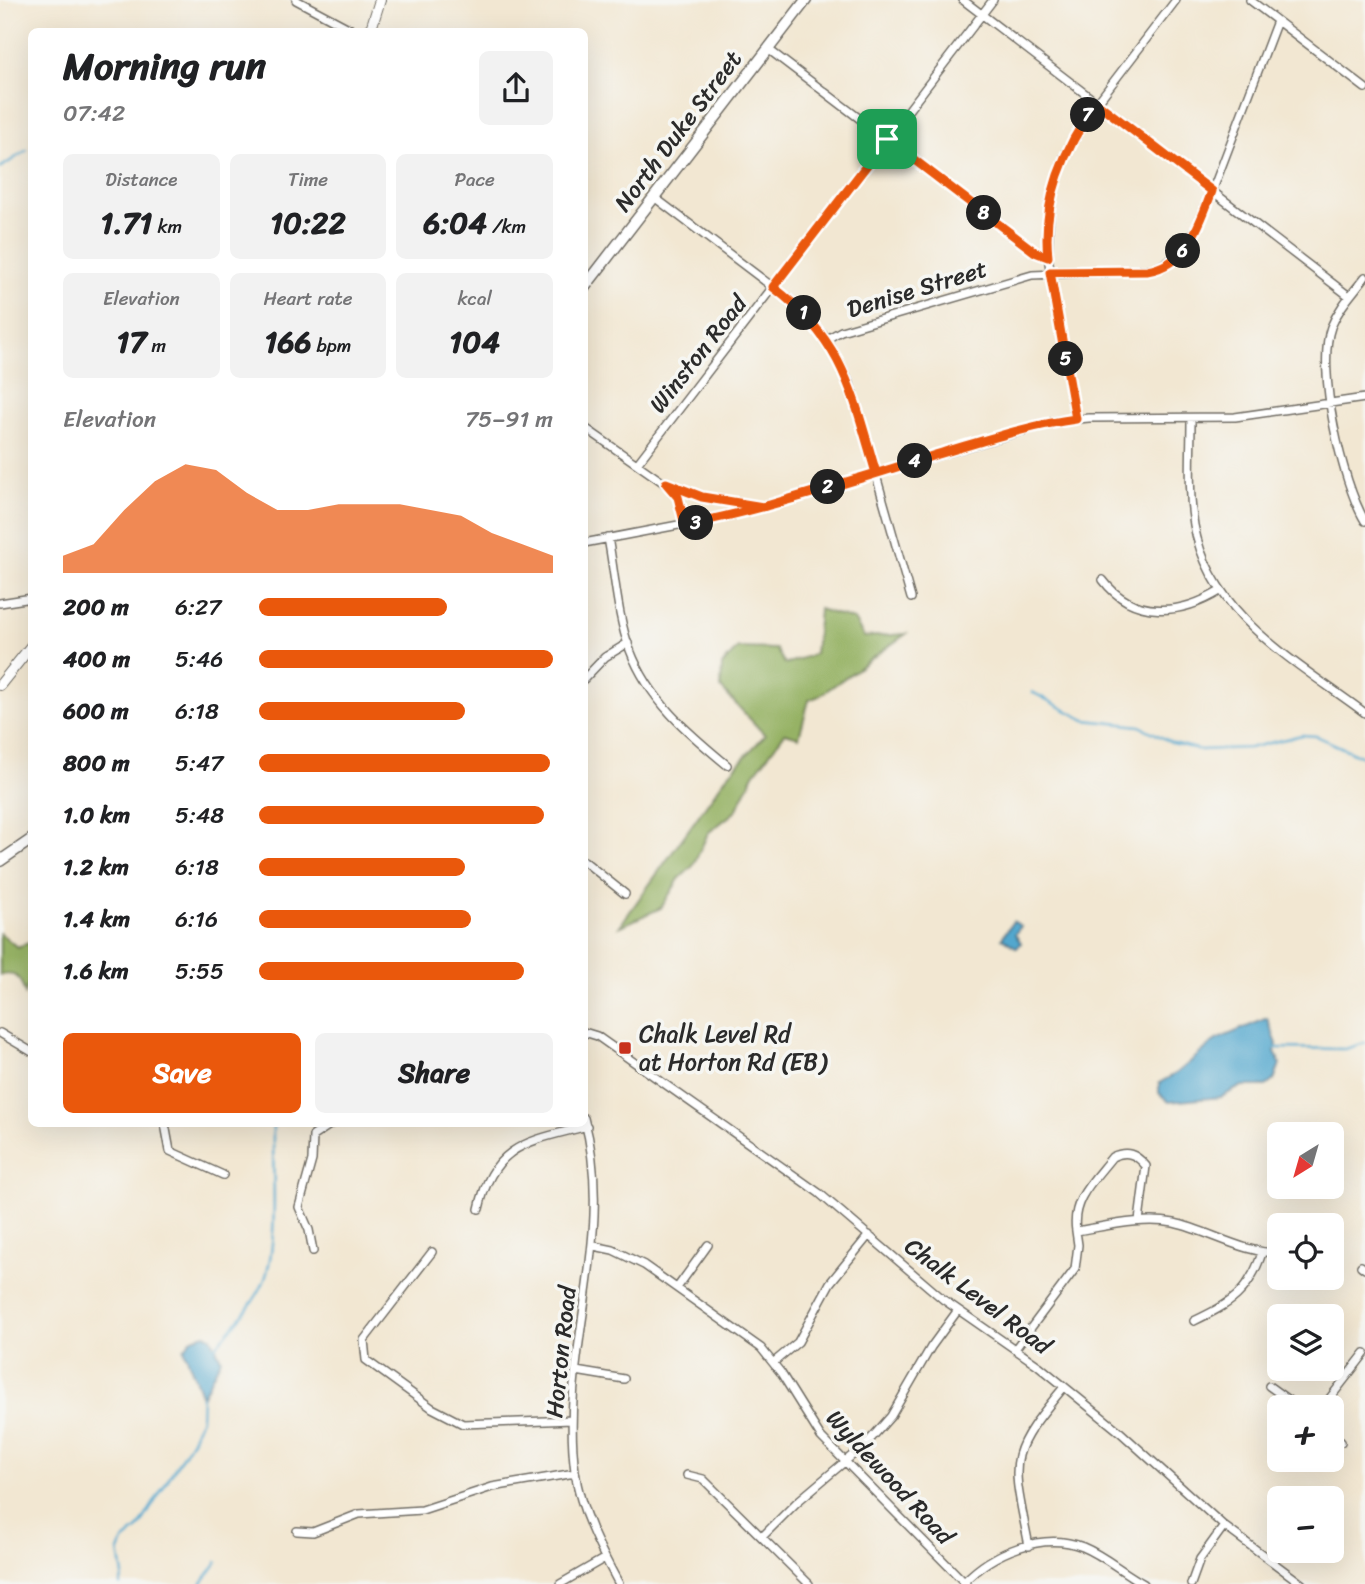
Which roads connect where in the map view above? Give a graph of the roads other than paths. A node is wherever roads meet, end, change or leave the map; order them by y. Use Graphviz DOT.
graph roads {
  1 [pos="296,0"];
  2 [pos="380,0"];
  3 [pos="806,0"];
  4 [pos="963,0"];
  5 [pos="993,0"];
  6 [pos="1176,0"];
  7 [pos="1250,0"];
  8 [pos="982,15"];
  9 [pos="328,16"];
  10 [pos="1277,21"];
  11 [pos="338,28"];
  12 [pos="349,28"];
  13 [pos="371,28"];
  14 [pos="768,49"];
  15 [pos="1365,88"];
  16 [pos="1097,103"];
  17 [pos="887,139"];
  18 [pos="1212,191"];
  19 [pos="654,197"];
  20 [pos="1048,257"];
  21 [pos="1050,272"];
  22 [pos="1365,277"];
  23 [pos="588,283"];
  24 [pos="773,287"];
  25 [pos="1349,296"];
  26 [pos="827,339"];
  27 [pos="1365,398"];
  28 [pos="1331,404"];
  29 [pos="1076,419"];
  30 [pos="1191,419"];
  31 [pos="588,430"];
  32 [pos="637,464"];
  33 [pos="876,473"];
  34 [pos="666,483"];
  35 [pos="763,507"];
  36 [pos="1365,521"];
  37 [pos="685,525"];
  38 [pos="608,538"];
  39 [pos="588,541"];
  40 [pos="1103,580"];
  41 [pos="1220,591"];
  42 [pos="28,598"];
  43 [pos="911,598"];
  44 [pos="1,601"];
  45 [pos="628,643"];
  46 [pos="28,650"];
  47 [pos="588,675"];
  48 [pos="0,685"];
  49 [pos="1365,713"];
  50 [pos="727,765"];
  51 [pos="28,842"];
  52 [pos="0,861"];
  53 [pos="588,864"];
  54 [pos="625,894"];
  55 [pos="588,1033"];
  56 [pos="0,1034"];
  57 [pos="28,1050"];
  58 [pos="166,1127"];
  59 [pos="326,1127"];
  60 [pos="582,1127"];
  61 [pos="587,1127"];
  62 [pos="223,1175"];
  63 [pos="479,1209"];
  64 [pos="1139,1221"];
  65 [pos="1076,1231"];
  66 [pos="869,1236"];
  67 [pos="708,1245"];
  68 [pos="594,1246"];
  69 [pos="313,1251"];
  70 [pos="432,1252"];
  71 [pos="1262,1253"];
  72 [pos="1267,1253"];
  73 [pos="677,1288"];
  74 [pos="958,1310"];
  75 [pos="1194,1321"];
  76 [pos="1015,1349"];
  77 [pos="1365,1353"];
  78 [pos="774,1362"];
  79 [pos="576,1371"];
  80 [pos="624,1379"];
  81 [pos="1269,1386"];
  82 [pos="1064,1387"];
  83 [pos="1281,1395"];
  84 [pos="1332,1395"];
  85 [pos="572,1420"];
  86 [pos="844,1462"];
  87 [pos="575,1473"];
  88 [pos="687,1475"];
  89 [pos="1224,1526"];
  90 [pos="297,1531"];
  91 [pos="762,1538"];
  92 [pos="1029,1546"];
  93 [pos="605,1558"];
  94 [pos="965,1583"];
  95 [pos="560,1584"];
  96 [pos="619,1584"];
  97 [pos="809,1584"];
  98 [pos="1144,1584"];
  99 [pos="1191,1584"];
  100 [pos="1302,1584"];
  1 -- 9 [label="street"];
  2 -- 13 [label="main road"];
  3 -- 14 [label="highway, North Duke Street"];
  4 -- 8 [label="street"];
  5 -- 8 [label="street, Winston Road"];
  6 -- 16 [label="street"];
  7 -- 10 [label="street"];
  8 -- 16 [label="street"];
  8 -- 17 [label="street, Winston Road"];
  9 -- 11 [label="street"];
  9 -- 12 [label="street"];
  10 -- 15 [label="street"];
  10 -- 18 [label="street, Denise Street"];
  14 -- 17 [label="street"];
  14 -- 19 [label="highway, North Duke Street"];
  16 -- 18 [label="street"];
  16 -- 20 [label="street"];
  17 -- 20 [label="street"];
  17 -- 24 [label="street, Winston Road"];
  18 -- 21 [label="street, Denise Street"];
  18 -- 25 [label="street"];
  19 -- 23 [label="highway, North Duke Street"];
  19 -- 24 [label="street"];
  20 -- 21 [label="street"];
  21 -- 26 [label="street, Denise Street"];
  21 -- 29 [label="street"];
  22 -- 25 [label="street"];
  24 -- 26 [label="street"];
  24 -- 32 [label="street, Winston Road"];
  25 -- 28 [label="street"];
  26 -- 33 [label="street"];
  27 -- 28 [label="street"];
  28 -- 30 [label="street"];
  28 -- 36 [label="street"];
  29 -- 30 [label="street"];
  29 -- 33 [label="street"];
  30 -- 41 [label="street"];
  31 -- 32 [label="street"];
  32 -- 34 [label="street"];
  33 -- 35 [label="street"];
  33 -- 43 [label="street"];
  34 -- 35 [label="street"];
  34 -- 37 [label="street"];
  35 -- 37 [label="street"];
  37 -- 38 [label="street"];
  38 -- 39 [label="street"];
  38 -- 45 [label="street"];
  40 -- 41 [label="street"];
  41 -- 49 [label="street"];
  42 -- 44 [label="street"];
  45 -- 47 [label="street"];
  45 -- 50 [label="street"];
  46 -- 48 [label="main road"];
  51 -- 52 [label="highway"];
  53 -- 54 [label="street"];
  55 -- 66 [label="street, Chalk Level Road"];
  56 -- 57 [label="street"];
  58 -- 62 [label="street"];
  59 -- 69 [label="street"];
  60 -- 63 [label="street"];
  61 -- 68 [label="street, Horton Road"];
  64 -- 65 [label="street"];
  64 -- 65 [label="street"];
  64 -- 71 [label="street"];
  65 -- 76 [label="street"];
  66 -- 74 [label="street, Chalk Level Road"];
  66 -- 78 [label="street"];
  67 -- 73 [label="street"];
  68 -- 73 [label="street, Wyldewood Road"];
  68 -- 79 [label="street, Horton Road"];
  70 -- 85 [label="street"];
  71 -- 72 [label="street"];
  71 -- 75 [label="street"];
  73 -- 78 [label="street, Wyldewood Road"];
  74 -- 76 [label="street, Chalk Level Road"];
  74 -- 86 [label="street"];
  76 -- 82 [label="street, Chalk Level Road"];
  77 -- 84 [label="street"];
  78 -- 86 [label="street, Wyldewood Road"];
  79 -- 80 [label="street"];
  79 -- 85 [label="street, Horton Road"];
  81 -- 83 [label="street"];
  82 -- 89 [label="street, Chalk Level Road"];
  82 -- 92 [label="street"];
  85 -- 87 [label="street, Horton Road"];
  86 -- 91 [label="street"];
  86 -- 94 [label="street, Wyldewood Road"];
  87 -- 90 [label="street"];
  87 -- 93 [label="street, Horton Road"];
  88 -- 91 [label="street"];
  89 -- 99 [label="street"];
  89 -- 100 [label="street, Chalk Level Road"];
  91 -- 97 [label="street"];
  92 -- 94 [label="street"];
  92 -- 98 [label="street"];
  93 -- 95 [label="street"];
  93 -- 96 [label="street, Horton Road"];
}
